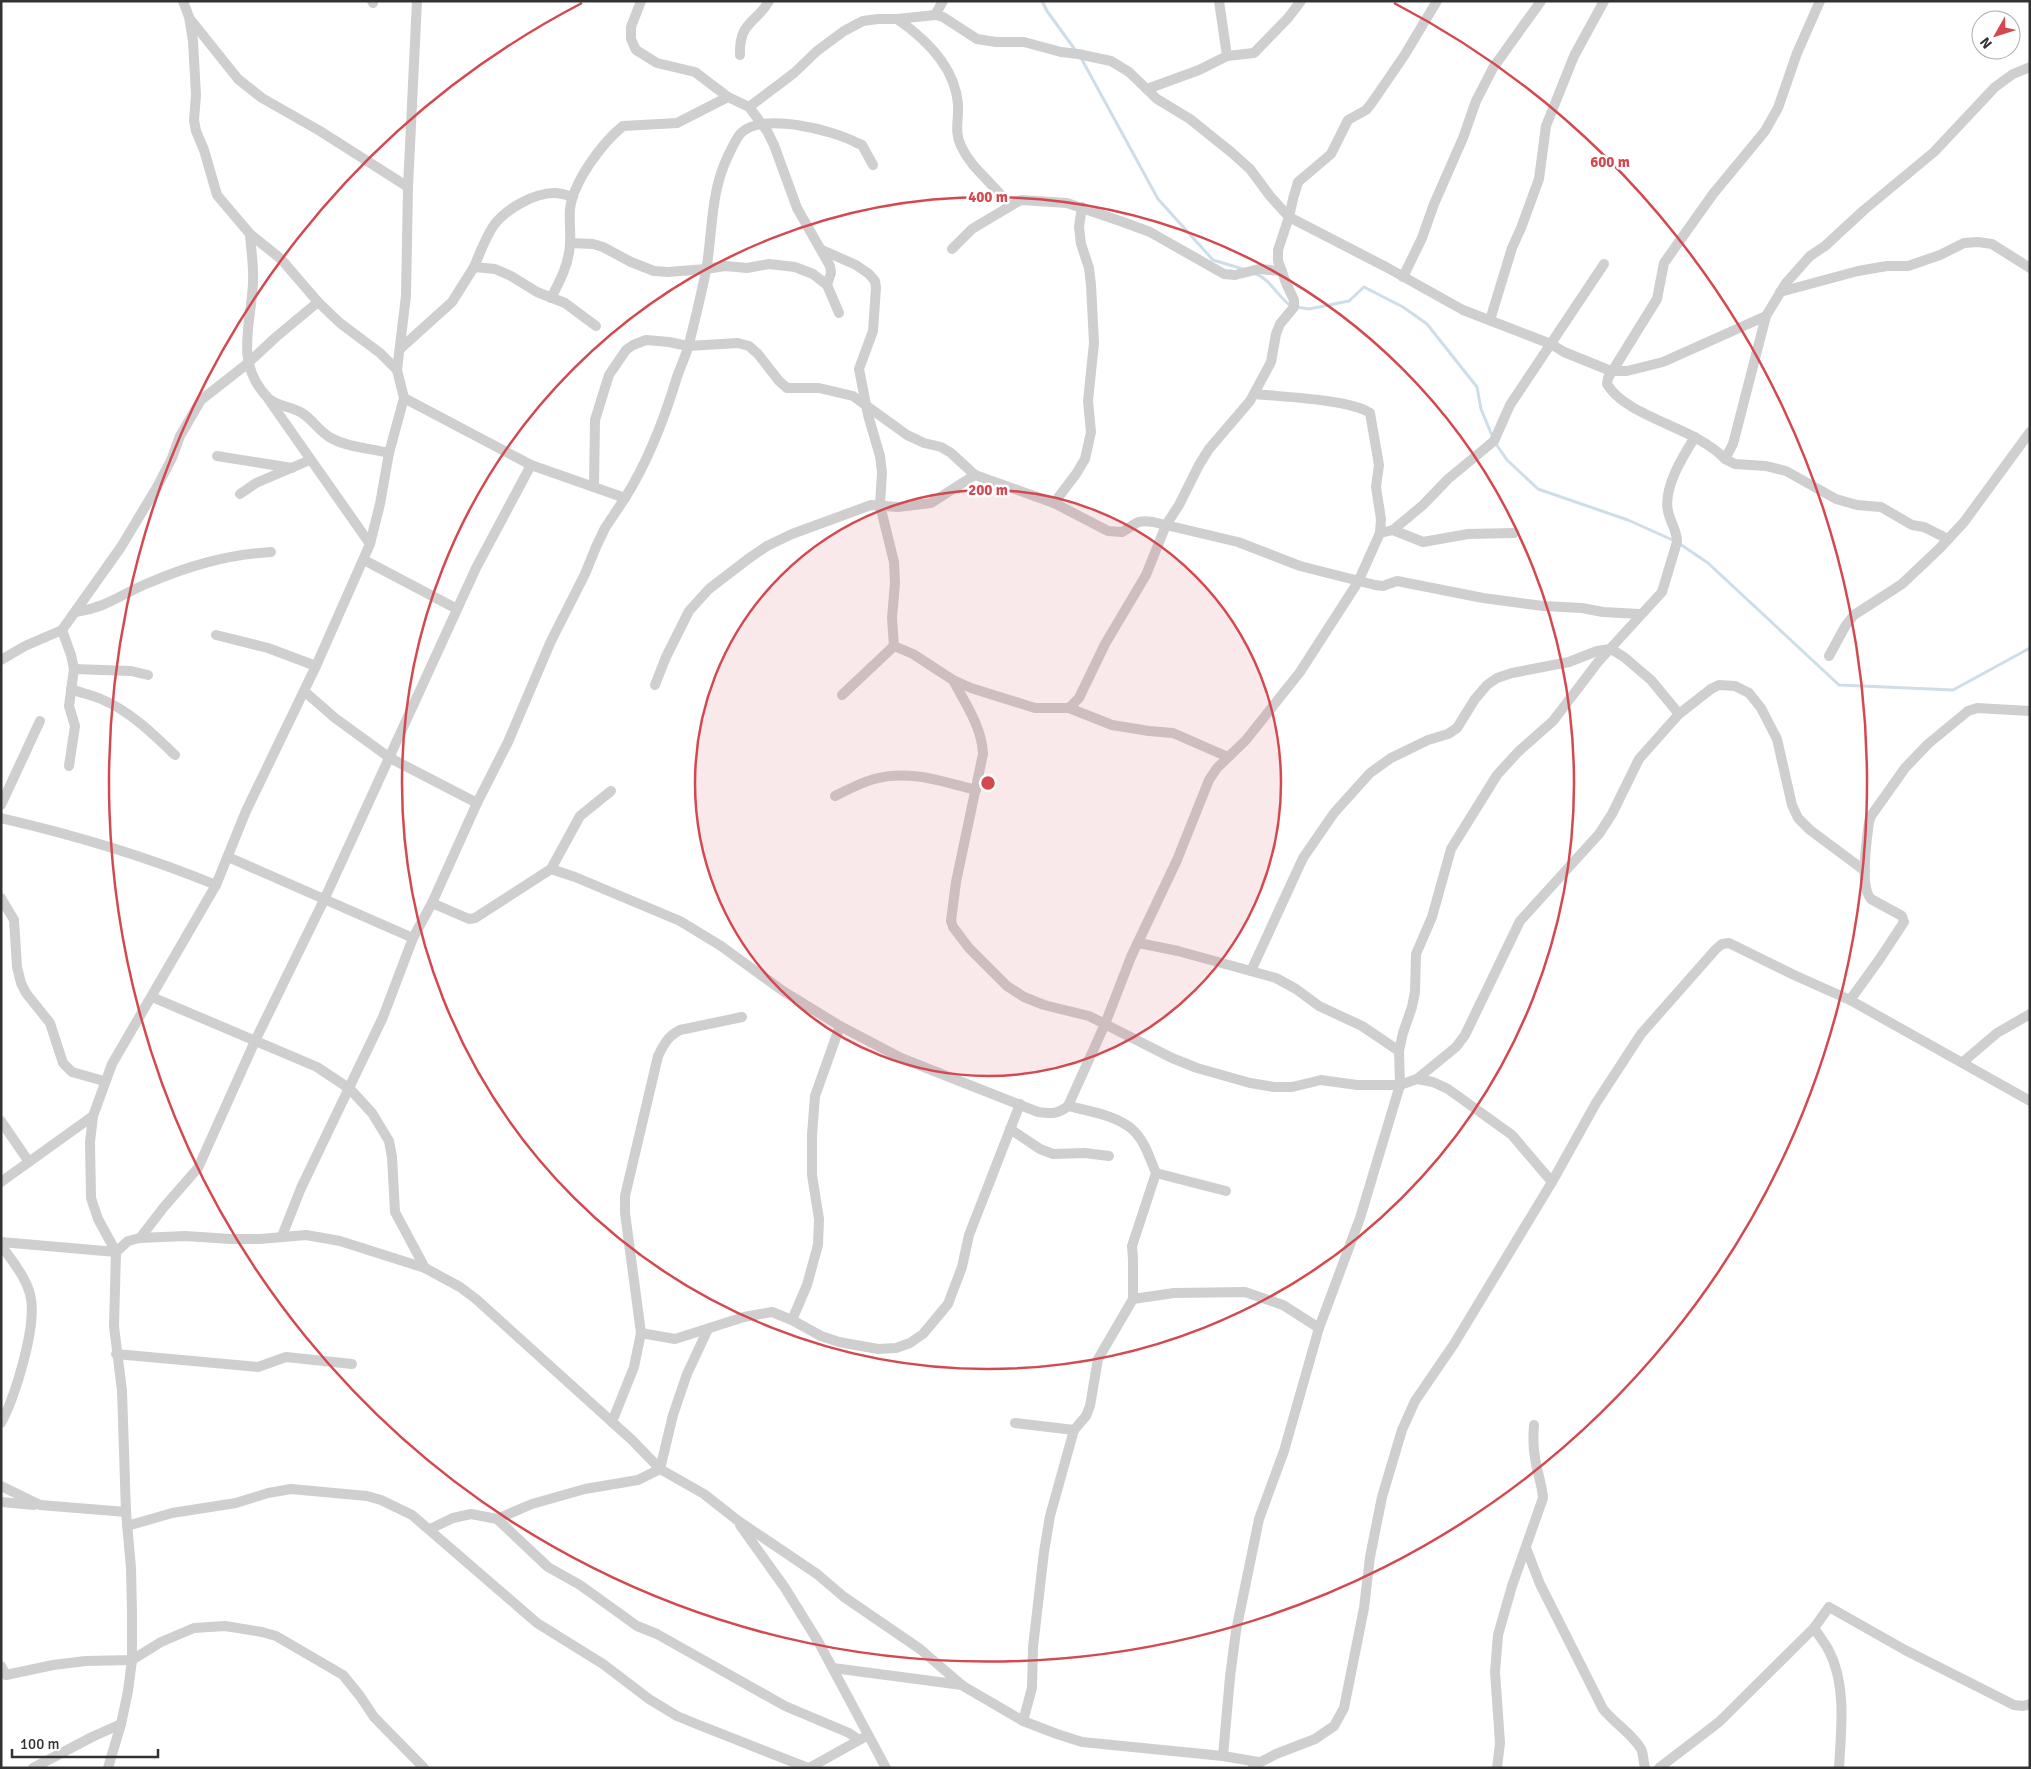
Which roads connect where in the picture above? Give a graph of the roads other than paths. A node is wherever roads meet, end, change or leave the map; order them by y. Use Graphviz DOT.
graph roads {
  1 [pos="183,1"];
  2 [pos="417,1"];
  3 [pos="641,1"];
  4 [pos="768,1"];
  5 [pos="943,1"];
  6 [pos="1220,1"];
  7 [pos="1301,1"];
  8 [pos="1437,1"];
  9 [pos="1541,1"];
  10 [pos="1604,1"];
  11 [pos="1820,1"];
  12 [pos="935,16"];
  13 [pos="189,17"];
  14 [pos="897,19"];
  15 [pos="740,54"];
  16 [pos="1227,56"];
  17 [pos="2030,67"];
  18 [pos="1147,89"];
  19 [pos="728,97"];
  20 [pos="749,106"];
  21 [pos="762,124"];
  22 [pos="872,165"];
  23 [pos="408,187"];
  24 [pos="573,197"];
  25 [pos="1009,206"];
  26 [pos="1082,207"];
  27 [pos="1289,217"];
  28 [pos="250,234"];
  29 [pos="570,243"];
  30 [pos="952,249"];
  31 [pos="822,250"];
  32 [pos="1604,264"];
  33 [pos="474,267"];
  34 [pos="2030,268"];
  35 [pos="706,269"];
  36 [pos="1282,271"];
  37 [pos="1404,277"];
  38 [pos="827,285"];
  39 [pos="1780,292"];
  40 [pos="551,298"];
  41 [pos="318,302"];
  42 [pos="839,313"];
  43 [pos="1766,316"];
  44 [pos="1490,320"];
  45 [pos="596,326"];
  46 [pos="1551,344"];
  47 [pos="688,346"];
  48 [pos="400,349"];
  49 [pos="247,364"];
  50 [pos="397,370"];
  51 [pos="1611,371"];
  52 [pos="1255,394"];
  53 [pos="404,398"];
  54 [pos="269,400"];
  55 [pos="866,407"];
  56 [pos="2030,432"];
  57 [pos="1695,437"];
  58 [pos="389,453"];
  59 [pos="216,456"];
  60 [pos="1725,458"];
  61 [pos="310,460"];
  62 [pos="531,465"];
  63 [pos="293,468"];
  64 [pos="975,475"];
  65 [pos="594,487"];
  66 [pos="240,494"];
  67 [pos="625,498"];
  68 [pos="1054,503"];
  69 [pos="880,505"];
  70 [pos="1166,525"];
  71 [pos="1394,530"];
  72 [pos="1380,533"];
  73 [pos="1514,533"];
  74 [pos="1948,539"];
  75 [pos="370,544"];
  76 [pos="271,552"];
  77 [pos="364,560"];
  78 [pos="1358,582"];
  79 [pos="457,610"];
  80 [pos="76,612"];
  81 [pos="1640,614"];
  82 [pos="62,630"];
  83 [pos="216,635"];
  84 [pos="894,646"];
  85 [pos="1611,649"];
  86 [pos="1829,656"];
  87 [pos="1,660"];
  88 [pos="316,666"];
  89 [pos="74,668"];
  90 [pos="148,675"];
  91 [pos="953,680"];
  92 [pos="655,685"];
  93 [pos="71,689"];
  94 [pos="304,691"];
  95 [pos="842,695"];
  96 [pos="1069,708"];
  97 [pos="2030,711"];
  98 [pos="1680,714"];
  99 [pos="40,721"];
  100 [pos="175,755"];
  101 [pos="1228,757"];
  102 [pos="390,758"];
  103 [pos="69,766"];
  104 [pos="976,790"];
  105 [pos="611,791"];
  106 [pos="835,796"];
  107 [pos="477,803"];
  108 [pos="1,805"];
  109 [pos="1,818"];
  110 [pos="228,857"];
  111 [pos="551,869"];
  112 [pos="1864,871"];
  113 [pos="216,885"];
  114 [pos="1,898"];
  115 [pos="324,900"];
  116 [pos="432,904"];
  117 [pos="413,938"];
  118 [pos="1139,943"];
  119 [pos="1251,971"];
  120 [pos="152,997"];
  121 [pos="1850,1000"];
  122 [pos="2030,1014"];
  123 [pos="742,1017"];
  124 [pos="1105,1024"];
  125 [pos="840,1026"];
  126 [pos="255,1041"];
  127 [pos="1399,1051"];
  128 [pos="1963,1062"];
  129 [pos="1417,1079"];
  130 [pos="104,1081"];
  131 [pos="1400,1085"];
  132 [pos="350,1089"];
  133 [pos="2030,1101"];
  134 [pos="1020,1104"];
  135 [pos="1068,1106"];
  136 [pos="93,1116"];
  137 [pos="1,1121"];
  138 [pos="1010,1129"];
  139 [pos="1109,1156"];
  140 [pos="29,1162"];
  141 [pos="1156,1173"];
  142 [pos="1,1182"];
  143 [pos="1552,1182"];
  144 [pos="1226,1191"];
  145 [pos="282,1236"];
  146 [pos="140,1238"];
  147 [pos="1,1244"];
  148 [pos="116,1252"];
  149 [pos="425,1268"];
  150 [pos="1133,1299"];
  151 [pos="792,1320"];
  152 [pos="1319,1328"];
  153 [pos="708,1329"];
  154 [pos="641,1333"];
  155 [pos="116,1354"];
  156 [pos="352,1364"];
  157 [pos="612,1422"];
  158 [pos="1,1423"];
  159 [pos="1015,1423"];
  160 [pos="1534,1426"];
  161 [pos="1074,1430"];
  162 [pos="660,1469"];
  163 [pos="1,1486"];
  164 [pos="1,1502"];
  165 [pos="40,1505"];
  166 [pos="126,1512"];
  167 [pos="497,1519"];
  168 [pos="737,1520"];
  169 [pos="127,1526"];
  170 [pos="430,1529"];
  171 [pos="1526,1548"];
  172 [pos="1814,1628"];
  173 [pos="132,1660"];
  174 [pos="833,1668"];
  175 [pos="3,1673"];
  176 [pos="963,1686"];
  177 [pos="2030,1704"];
  178 [pos="1024,1721"];
  179 [pos="121,1724"];
  180 [pos="864,1738"];
  181 [pos="1223,1756"];
  182 [pos="1254,1765"];
  183 [pos="33,1768"];
  184 [pos="108,1768"];
  185 [pos="424,1768"];
  186 [pos="808,1768"];
  187 [pos="886,1768"];
  188 [pos="1497,1768"];
  189 [pos="1645,1768"];
  190 [pos="1659,1768"];
  191 [pos="1839,1768"];
  1 -- 13 [label="street"];
  2 -- 23 [label="street"];
  3 -- 19 [label="street"];
  4 -- 15 [label="street"];
  5 -- 12 [label="street"];
  6 -- 16 [label="street"];
  7 -- 16 [label="street"];
  8 -- 27 [label="street"];
  9 -- 37 [label="street"];
  10 -- 44 [label="street"];
  11 -- 51 [label="street"];
  12 -- 14 [label="street"];
  12 -- 18 [label="street"];
  13 -- 23 [label="street"];
  13 -- 28 [label="street"];
  14 -- 20 [label="street"];
  14 -- 25 [label="street"];
  16 -- 18 [label="street"];
  17 -- 39 [label="street"];
  18 -- 27 [label="street"];
  19 -- 20 [label="street"];
  19 -- 24 [label="street"];
  20 -- 21 [label="street"];
  21 -- 22 [label="street"];
  21 -- 31 [label="street"];
  21 -- 35 [label="street"];
  23 -- 48 [label="street"];
  24 -- 29 [label="street"];
  24 -- 33 [label="street"];
  25 -- 26 [label="street"];
  25 -- 30 [label="street"];
  26 -- 36 [label="street"];
  26 -- 68 [label="street"];
  27 -- 36 [label="street"];
  27 -- 37 [label="street"];
  28 -- 41 [label="street"];
  28 -- 49 [label="street"];
  29 -- 35 [label="street"];
  29 -- 40 [label="street"];
  31 -- 38 [label="street"];
  31 -- 55 [label="street"];
  32 -- 46 [label="street"];
  33 -- 40 [label="street"];
  33 -- 48 [label="street"];
  34 -- 39 [label="street"];
  35 -- 38 [label="street"];
  35 -- 47 [label="street"];
  36 -- 52 [label="street"];
  37 -- 44 [label="street"];
  38 -- 42 [label="street"];
  39 -- 43 [label="street"];
  40 -- 45 [label="street"];
  41 -- 49 [label="street"];
  41 -- 50 [label="street"];
  43 -- 51 [label="street"];
  43 -- 60 [label="street"];
  44 -- 46 [label="street"];
  46 -- 51 [label="street"];
  46 -- 71 [label="street"];
  47 -- 55 [label="street"];
  47 -- 65 [label="street"];
  47 -- 67 [label="street"];
  48 -- 50 [label="street"];
  49 -- 54 [label="street"];
  49 -- 80 [label="street"];
  50 -- 53 [label="street"];
  51 -- 57 [label="street"];
  52 -- 70 [label="street"];
  52 -- 72 [label="street"];
  53 -- 58 [label="street"];
  53 -- 62 [label="street"];
  54 -- 58 [label="street"];
  54 -- 61 [label="street"];
  55 -- 64 [label="street"];
  55 -- 69 [label="street"];
  56 -- 74 [label="street"];
  57 -- 60 [label="street"];
  57 -- 81 [label="street"];
  58 -- 75 [label="street"];
  59 -- 63 [label="street"];
  60 -- 74 [label="street"];
  61 -- 63 [label="street"];
  61 -- 75 [label="street"];
  62 -- 65 [label="street"];
  62 -- 79 [label="street"];
  63 -- 66 [label="street"];
  64 -- 68 [label="street"];
  64 -- 69 [label="street"];
  65 -- 67 [label="street"];
  67 -- 107 [label="street"];
  68 -- 70 [label="street"];
  69 -- 84 [label="street"];
  69 -- 92 [label="street"];
  70 -- 78 [label="street"];
  70 -- 96 [label="street"];
  71 -- 72 [label="street"];
  71 -- 73 [label="street"];
  72 -- 78 [label="street"];
  74 -- 86 [label="street"];
  75 -- 77 [label="street"];
  76 -- 80 [label="street"];
  77 -- 79 [label="street"];
  77 -- 88 [label="street"];
  78 -- 81 [label="street"];
  78 -- 101 [label="street"];
  79 -- 102 [label="street"];
  80 -- 82 [label="street"];
  81 -- 85 [label="street"];
  82 -- 87 [label="street"];
  82 -- 89 [label="street"];
  83 -- 88 [label="street"];
  84 -- 91 [label="street"];
  84 -- 95 [label="street"];
  85 -- 98 [label="street"];
  85 -- 119 [label="street"];
  85 -- 127 [label="street"];
  88 -- 94 [label="street"];
  89 -- 90 [label="street"];
  89 -- 93 [label="street"];
  91 -- 96 [label="street"];
  91 -- 104 [label="street"];
  93 -- 100 [label="street"];
  93 -- 103 [label="street"];
  94 -- 102 [label="street"];
  94 -- 110 [label="street"];
  96 -- 101 [label="street"];
  97 -- 112 [label="street"];
  98 -- 112 [label="street"];
  98 -- 129 [label="street"];
  99 -- 108 [label="street"];
  101 -- 118 [label="street"];
  102 -- 107 [label="street"];
  102 -- 115 [label="street"];
  104 -- 106 [label="street"];
  104 -- 124 [label="street"];
  105 -- 111 [label="street"];
  107 -- 116 [label="street"];
  109 -- 113 [label="street"];
  110 -- 113 [label="street"];
  110 -- 115 [label="street"];
  111 -- 116 [label="street"];
  111 -- 125 [label="street"];
  112 -- 121 [label="street"];
  113 -- 120 [label="street"];
  114 -- 130 [label="street"];
  115 -- 117 [label="street"];
  115 -- 126 [label="street"];
  116 -- 117 [label="street"];
  117 -- 132 [label="street"];
  118 -- 119 [label="street"];
  118 -- 124 [label="street"];
  119 -- 127 [label="street"];
  120 -- 126 [label="street"];
  120 -- 130 [label="street"];
  121 -- 128 [label="street"];
  121 -- 143 [label="street"];
  122 -- 128 [label="street"];
  123 -- 154 [label="street"];
  124 -- 131 [label="street"];
  124 -- 135 [label="street"];
  125 -- 134 [label="street"];
  125 -- 151 [label="street"];
  126 -- 132 [label="street"];
  126 -- 146 [label="street"];
  127 -- 131 [label="street"];
  128 -- 133 [label="street"];
  129 -- 131 [label="street"];
  129 -- 143 [label="street"];
  130 -- 136 [label="street"];
  131 -- 152 [label="street"];
  132 -- 145 [label="street"];
  132 -- 149 [label="street"];
  134 -- 135 [label="street"];
  134 -- 138 [label="street"];
  135 -- 141 [label="street"];
  136 -- 140 [label="street"];
  136 -- 148 [label="street"];
  137 -- 140 [label="street"];
  138 -- 139 [label="street"];
  138 -- 151 [label="street"];
  140 -- 142 [label="street"];
  141 -- 144 [label="street"];
  141 -- 150 [label="street"];
  143 -- 182 [label="street"];
  145 -- 146 [label="street"];
  145 -- 149 [label="street"];
  146 -- 148 [label="street"];
  147 -- 148 [label="street"];
  147 -- 158 [label="street"];
  148 -- 155 [label="street"];
  149 -- 157 [label="street"];
  150 -- 152 [label="street"];
  150 -- 161 [label="street"];
  151 -- 153 [label="street"];
  152 -- 181 [label="street"];
  153 -- 154 [label="street"];
  153 -- 162 [label="street"];
  154 -- 157 [label="street"];
  155 -- 156 [label="street"];
  155 -- 166 [label="street"];
  157 -- 162 [label="street"];
  159 -- 161 [label="street"];
  160 -- 171 [label="street"];
  161 -- 178 [label="street"];
  162 -- 167 [label="street"];
  162 -- 168 [label="street"];
  163 -- 165 [label="street"];
  164 -- 165 [label="street"];
  165 -- 166 [label="street"];
  166 -- 169 [label="street"];
  167 -- 170 [label="street"];
  167 -- 180 [label="street"];
  168 -- 174 [label="street"];
  168 -- 176 [label="street"];
  169 -- 170 [label="street"];
  169 -- 173 [label="street"];
  170 -- 186 [label="street"];
  171 -- 188 [label="street"];
  171 -- 189 [label="street"];
  172 -- 177 [label="street"];
  172 -- 190 [label="street"];
  172 -- 191 [label="street"];
  173 -- 175 [label="street"];
  173 -- 179 [label="street"];
  173 -- 185 [label="street"];
  174 -- 176 [label="street"];
  174 -- 180 [label="street"];
  176 -- 178 [label="street"];
  178 -- 181 [label="street"];
  179 -- 183 [label="street"];
  179 -- 184 [label="street"];
  180 -- 186 [label="street"];
  180 -- 187 [label="street"];
  181 -- 182 [label="street"];
}
